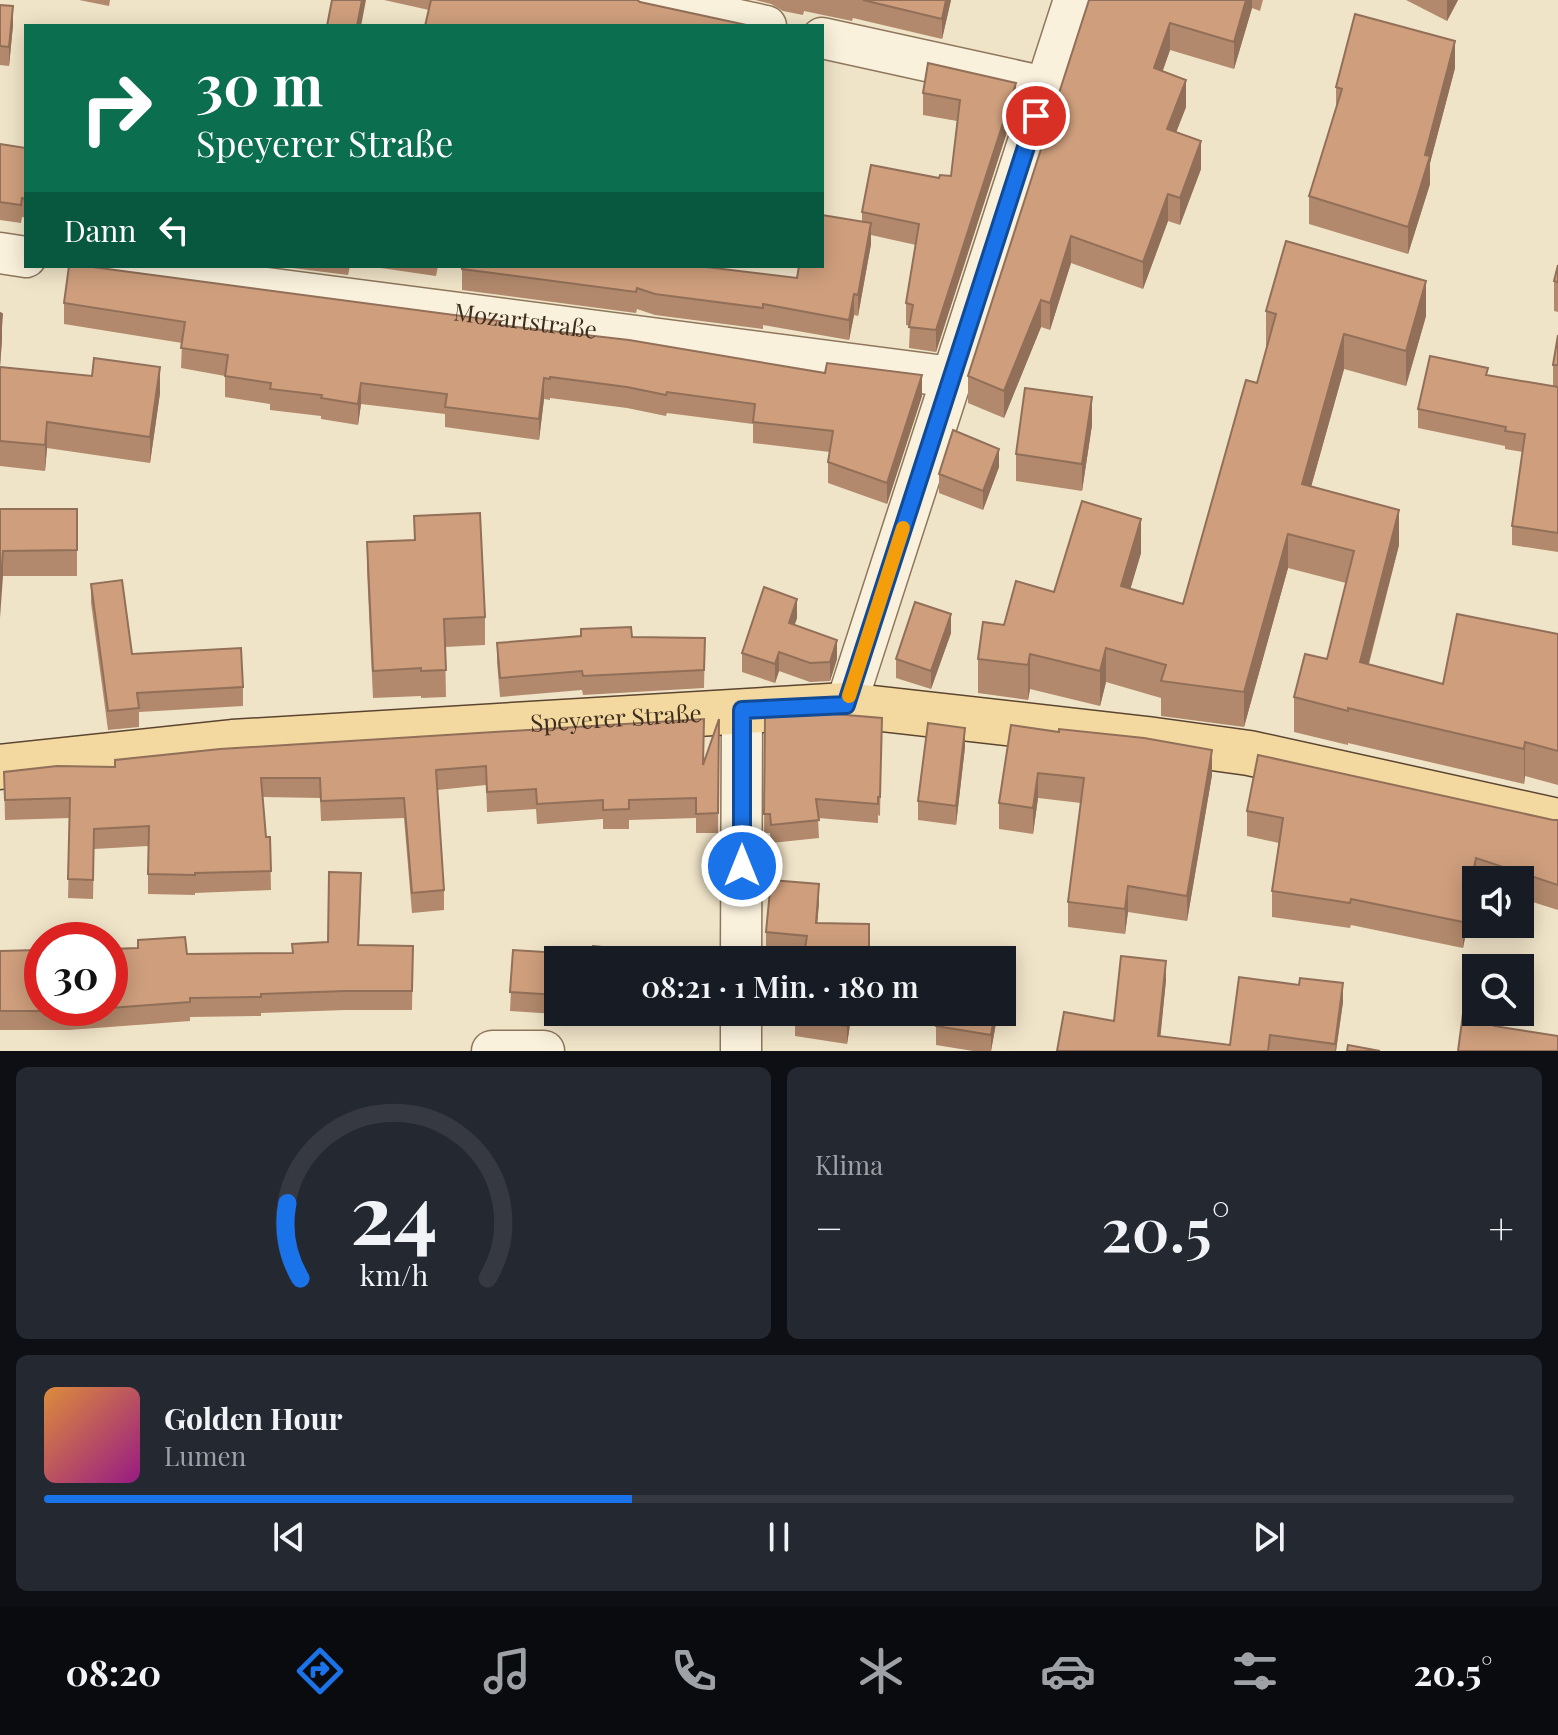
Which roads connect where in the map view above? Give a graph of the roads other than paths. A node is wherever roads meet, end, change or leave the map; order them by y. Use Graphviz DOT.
graph roads {
  1 [pos="646,0"];
  2 [pos="1074,0"];
  3 [pos="757,24"];
  4 [pos="824,38"];
  5 [pos="1045,87"];
  6 [pos="0,253"];
  7 [pos="24,257"];
  8 [pos="112,268"];
  9 [pos="952,377"];
  10 [pos="846,705"];
  11 [pos="742,710"];
  12 [pos="0,767"];
  13 [pos="1558,821"];
  14 [pos="741,946"];
  15 [pos="741,1026"];
  16 [pos="492,1051"];
  17 [pos="544,1051"];
  18 [pos="741,1051"];
  1 -- 3 [label="street"];
  2 -- 5 [label="street"];
  4 -- 5 [label="street"];
  5 -- 9 [label="street"];
  6 -- 7 [label="street"];
  8 -- 9 [label="street, Mozartstraße"];
  9 -- 10 [label="street"];
  10 -- 11 [label="main road, Speyerer Straße"];
  10 -- 13 [label="main road, Speyerer Straße"];
  11 -- 12 [label="main road, Speyerer Straße"];
  11 -- 14 [label="street"];
  15 -- 18 [label="street"];
  16 -- 17 [label="street"];
}
